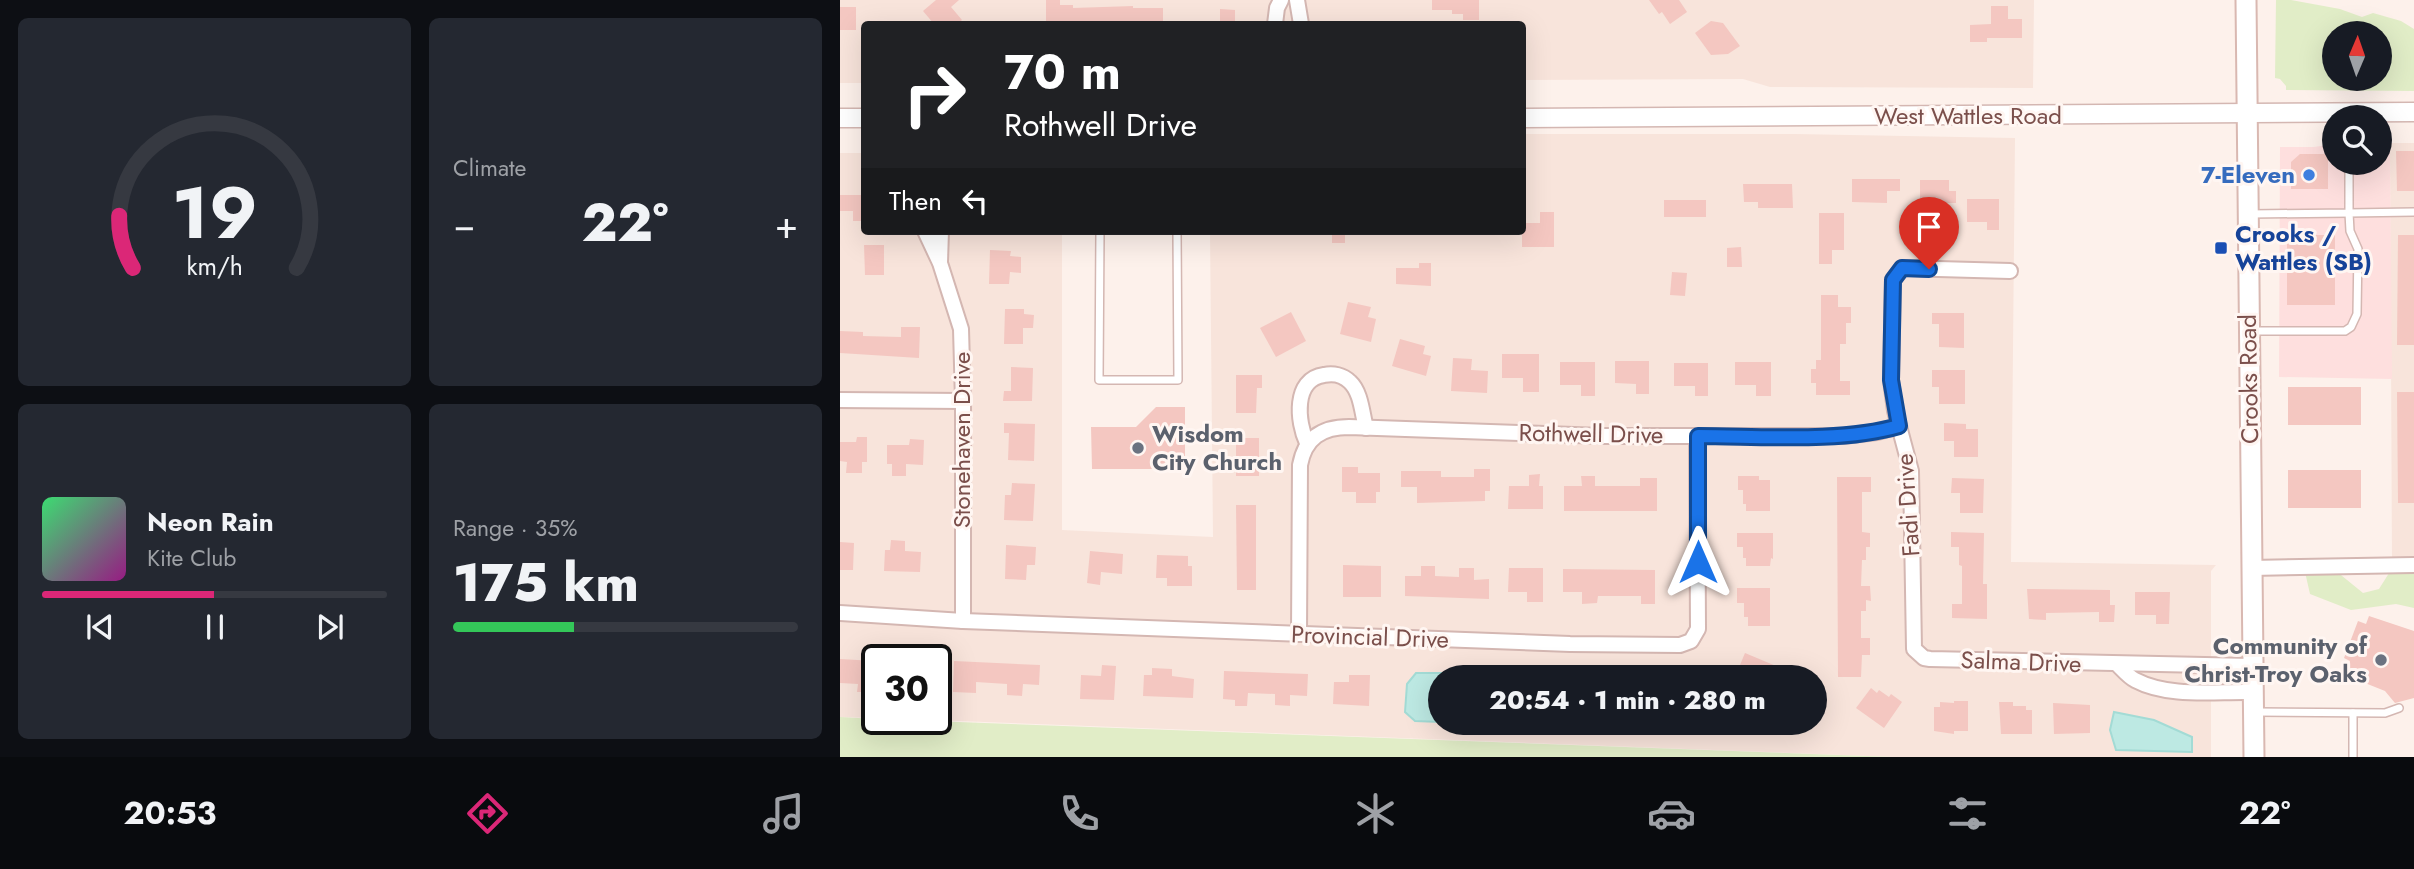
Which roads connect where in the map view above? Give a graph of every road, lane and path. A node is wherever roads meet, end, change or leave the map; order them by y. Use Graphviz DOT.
graph roads {
  1 [pos="1281,0"];
  2 [pos="1297,0"];
  3 [pos="2246,0"];
  4 [pos="1275,21"];
  5 [pos="1300,21"];
  6 [pos="2414,112"];
  7 [pos="2245,113"];
  8 [pos="2392,113"];
  9 [pos="2322,114"];
  10 [pos="840,118"];
  11 [pos="861,118"];
  12 [pos="1526,118"];
  13 [pos="2349,175"];
  14 [pos="2414,212"];
  15 [pos="2349,213"];
  16 [pos="2247,214"];
  17 [pos="927,235"];
  18 [pos="941,235"];
  19 [pos="1100,235"];
  20 [pos="1177,235"];
  21 [pos="940,263"];
  22 [pos="2010,271"];
  23 [pos="2249,331"];
  24 [pos="840,400"];
  25 [pos="963,401"];
  26 [pos="1899,426"];
  27 [pos="1366,428"];
  28 [pos="1698,436"];
  29 [pos="1307,443"];
  30 [pos="2414,565"];
  31 [pos="2251,568"];
  32 [pos="840,613"];
  33 [pos="963,621"];
  34 [pos="1299,634"];
  35 [pos="1924,658"];
  36 [pos="2118,665"];
  37 [pos="2251,666"];
  38 [pos="2252,692"];
  39 [pos="2399,708"];
  40 [pos="2253,712"];
  41 [pos="2353,713"];
  42 [pos="2254,757"];
  43 [pos="2353,757"];
  1 -- 4 [label="street"];
  2 -- 5 [label="street"];
  3 -- 7 [label="main road, Crooks Road"];
  6 -- 8 [label="street, West Wattles Road"];
  7 -- 9 [label="street, West Wattles Road"];
  7 -- 12 [label="street, West Wattles Road"];
  7 -- 16 [label="main road, Crooks Road"];
  10 -- 11 [label="street"];
  13 -- 15 [label="lane"];
  14 -- 15 [label="lane"];
  15 -- 16 [label="lane"];
  15 -- 23 [label="lane"];
  16 -- 23 [label="main road, Crooks Road"];
  17 -- 21 [label="street, Stonehaven Drive"];
  18 -- 21 [label="street, Stonehaven Drive"];
  19 -- 20 [label="lane"];
  21 -- 25 [label="street, Stonehaven Drive"];
  22 -- 26 [label="street, Fadi Drive"];
  23 -- 31 [label="main road, Crooks Road"];
  24 -- 25 [label="street"];
  25 -- 33 [label="street, Stonehaven Drive"];
  26 -- 28 [label="street, Rothwell Drive"];
  26 -- 35 [label="street, Fadi Drive"];
  27 -- 28 [label="street, Rothwell Drive"];
  27 -- 29 [label="street, Rothwell Drive"];
  27 -- 29 [label="street"];
  28 -- 34 [label="street, Provincial Drive"];
  29 -- 34 [label="street"];
  30 -- 31 [label="street"];
  31 -- 37 [label="main road, Crooks Road"];
  32 -- 33 [label="street, Provincial Drive"];
  33 -- 34 [label="street, Provincial Drive"];
  35 -- 36 [label="street, Salma Drive"];
  36 -- 37 [label="street, Salma Drive"];
  36 -- 38 [label="street, Salma Drive"];
  37 -- 38 [label="main road, Crooks Road"];
  38 -- 40 [label="main road, Crooks Road"];
  39 -- 41 [label="lane"];
  40 -- 41 [label="lane"];
  40 -- 42 [label="main road, Crooks Road"];
  41 -- 43 [label="lane"];
}
